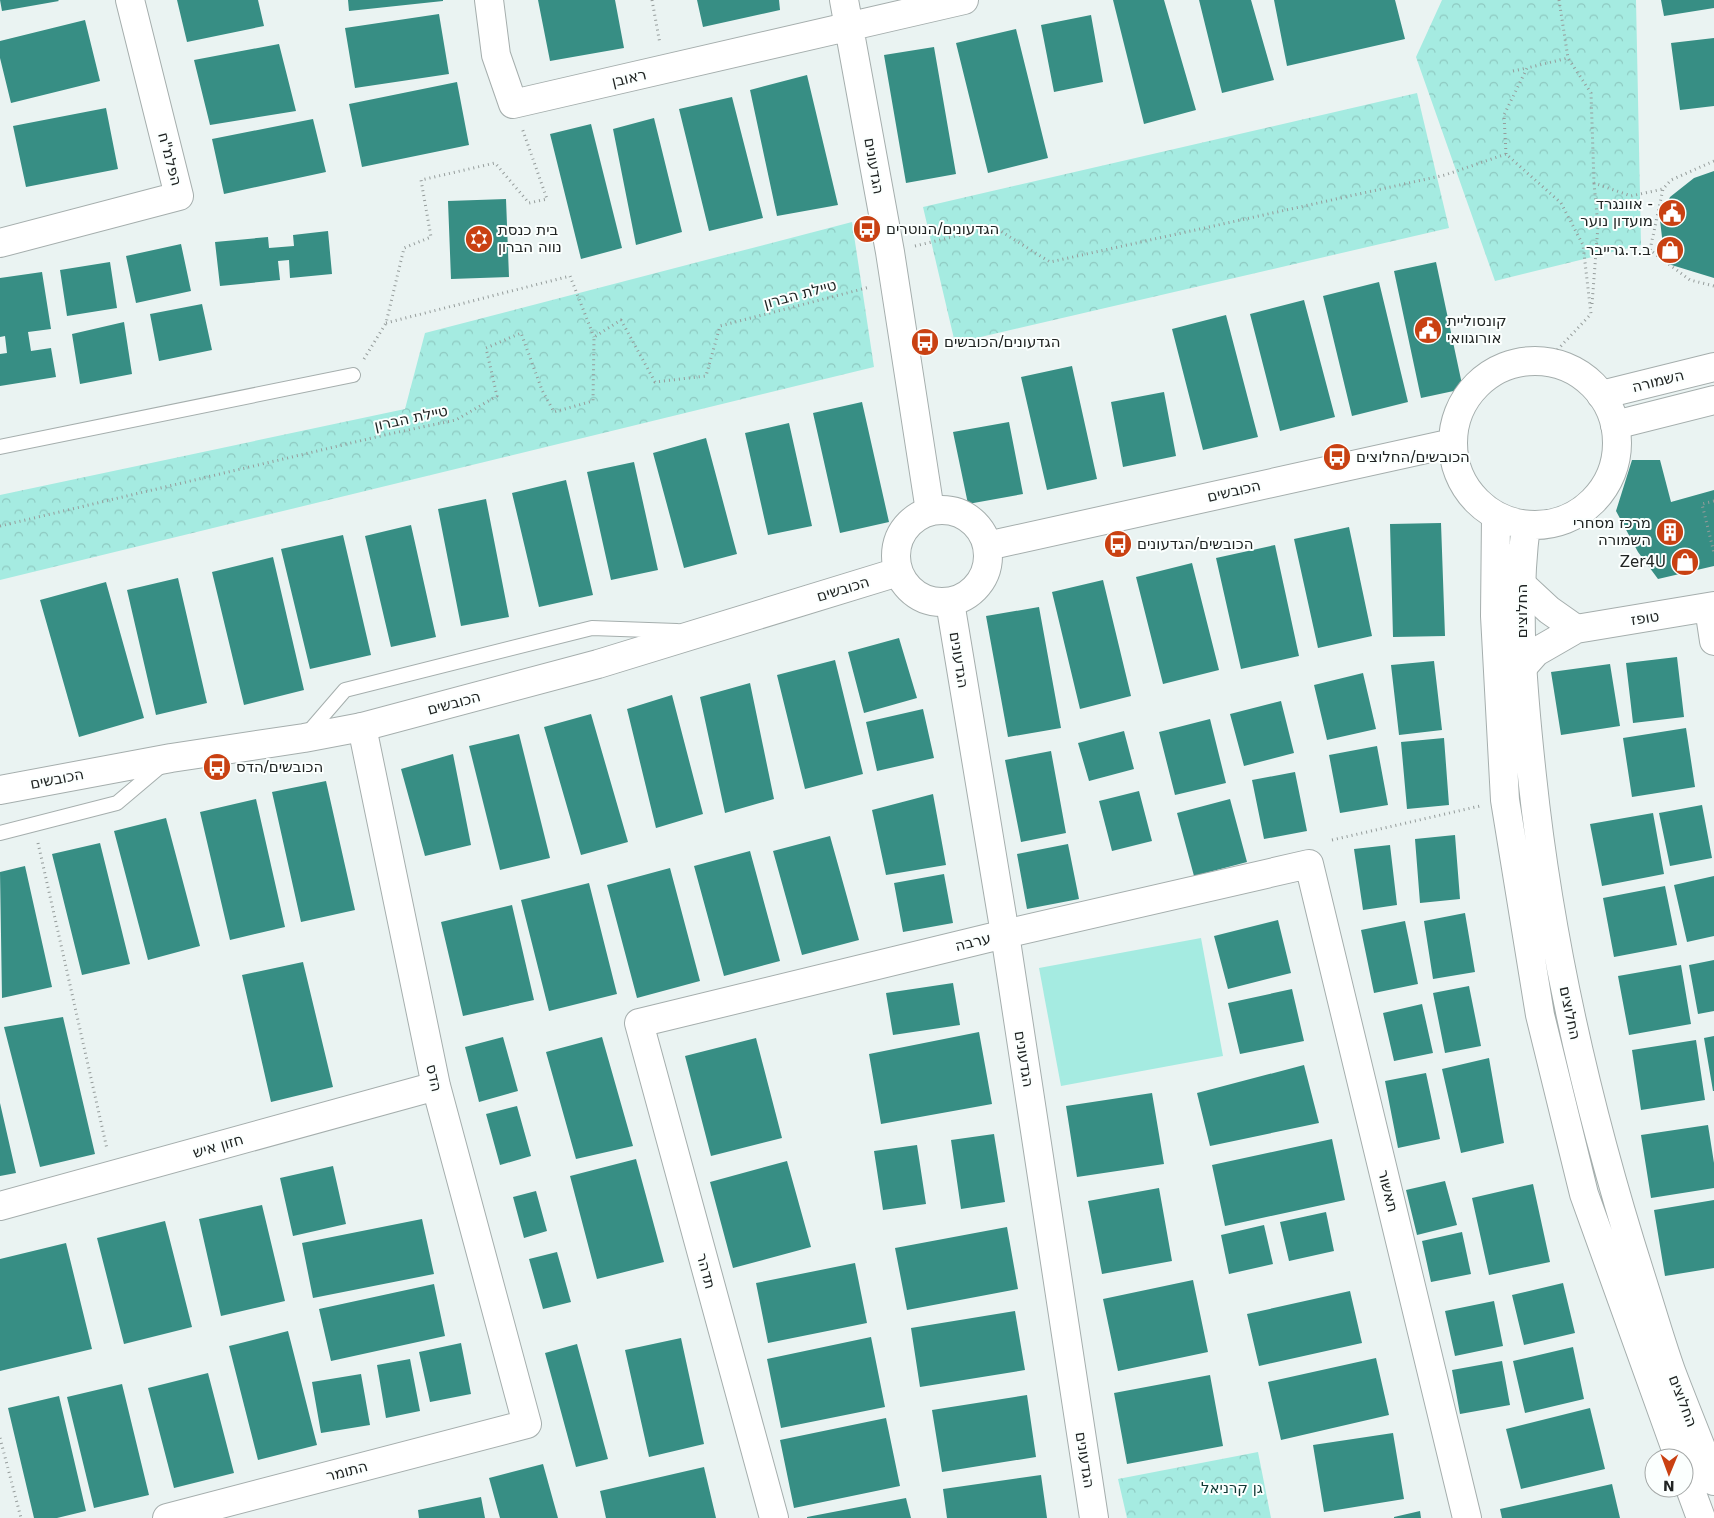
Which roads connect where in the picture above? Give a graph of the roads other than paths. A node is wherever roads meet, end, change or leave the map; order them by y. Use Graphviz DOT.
graph roads {
  1 [pos="130,0"];
  2 [pos="489,0"];
  3 [pos="844,0"];
  4 [pos="964,0"];
  5 [pos="849,27"];
  6 [pos="0,244"];
  7 [pos="1714,367"];
  8 [pos="353,375"];
  9 [pos="1601,395"];
  10 [pos="1714,400"];
  11 [pos="1615,425"];
  12 [pos="1452,443"];
  13 [pos="0,447"];
  14 [pos="930,511"];
  15 [pos="1496,516"];
  16 [pos="1526,525"];
  17 [pos="987,546"];
  18 [pos="898,572"];
  19 [pos="1521,584"];
  20 [pos="950,602"];
  21 [pos="1711,607"];
  22 [pos="1576,630"];
  23 [pos="703,632"];
  24 [pos="1714,641"];
  25 [pos="1521,669"];
  26 [pos="362,726"];
  27 [pos="304,738"];
  28 [pos="171,758"];
  29 [pos="0,790"];
  30 [pos="0,833"];
  31 [pos="1309,864"];
  32 [pos="1005,934"];
  33 [pos="639,1023"];
  34 [pos="436,1086"];
  35 [pos="0,1206"];
  36 [pos="527,1424"];
  37 [pos="1675,1448"];
  38 [pos="1714,1481"];
  39 [pos="1694,1498"];
  40 [pos="167,1518"];
  41 [pos="774,1518"];
  42 [pos="1094,1518"];
  43 [pos="1467,1518"];
  44 [pos="1701,1518"];
  1 -- 6 [label="street, הפלמ\"ח"];
  2 -- 5 [label="street, ראובן"];
  3 -- 5 [label="street, הגדעונים"];
  4 -- 5 [label="street, ראובן"];
  5 -- 14 [label="street, הגדעונים"];
  7 -- 9 [label="street, השמורה"];
  8 -- 13 [label="lane"];
  9 -- 11 [label="street"];
  9 -- 12 [label="street"];
  10 -- 11 [label="street"];
  11 -- 16 [label="street"];
  12 -- 15 [label="street"];
  12 -- 17 [label="street, הכובשים"];
  14 -- 17 [label="street"];
  14 -- 18 [label="street"];
  15 -- 16 [label="street"];
  15 -- 37 [label="street, החלוצים"];
  16 -- 19 [label="street, החלוצים"];
  17 -- 20 [label="street"];
  18 -- 20 [label="street"];
  18 -- 23 [label="street, הכובשים"];
  19 -- 22 [label="street"];
  19 -- 25 [label="street, החלוצים"];
  20 -- 32 [label="street, הגדעונים"];
  21 -- 22 [label="street, טופז"];
  21 -- 24 [label="street"];
  22 -- 25 [label="street, טופז"];
  23 -- 26 [label="street, הכובשים"];
  23 -- 27 [label="lane"];
  25 -- 38 [label="street, החלוצים"];
  26 -- 27 [label="street, הכובשים"];
  26 -- 34 [label="street, הדס"];
  27 -- 28 [label="street, הכובשים"];
  28 -- 29 [label="street, הכובשים"];
  28 -- 30 [label="lane"];
  31 -- 32 [label="street, ערבה"];
  31 -- 43 [label="street, תאשור"];
  32 -- 33 [label="street, ערבה"];
  32 -- 42 [label="street, הגדעונים"];
  33 -- 41 [label="street, תדהר"];
  34 -- 35 [label="street, חזון איש"];
  34 -- 36 [label="street, הדס"];
  36 -- 40 [label="street, התומר"];
  39 -- 44 [label="street"];
}
